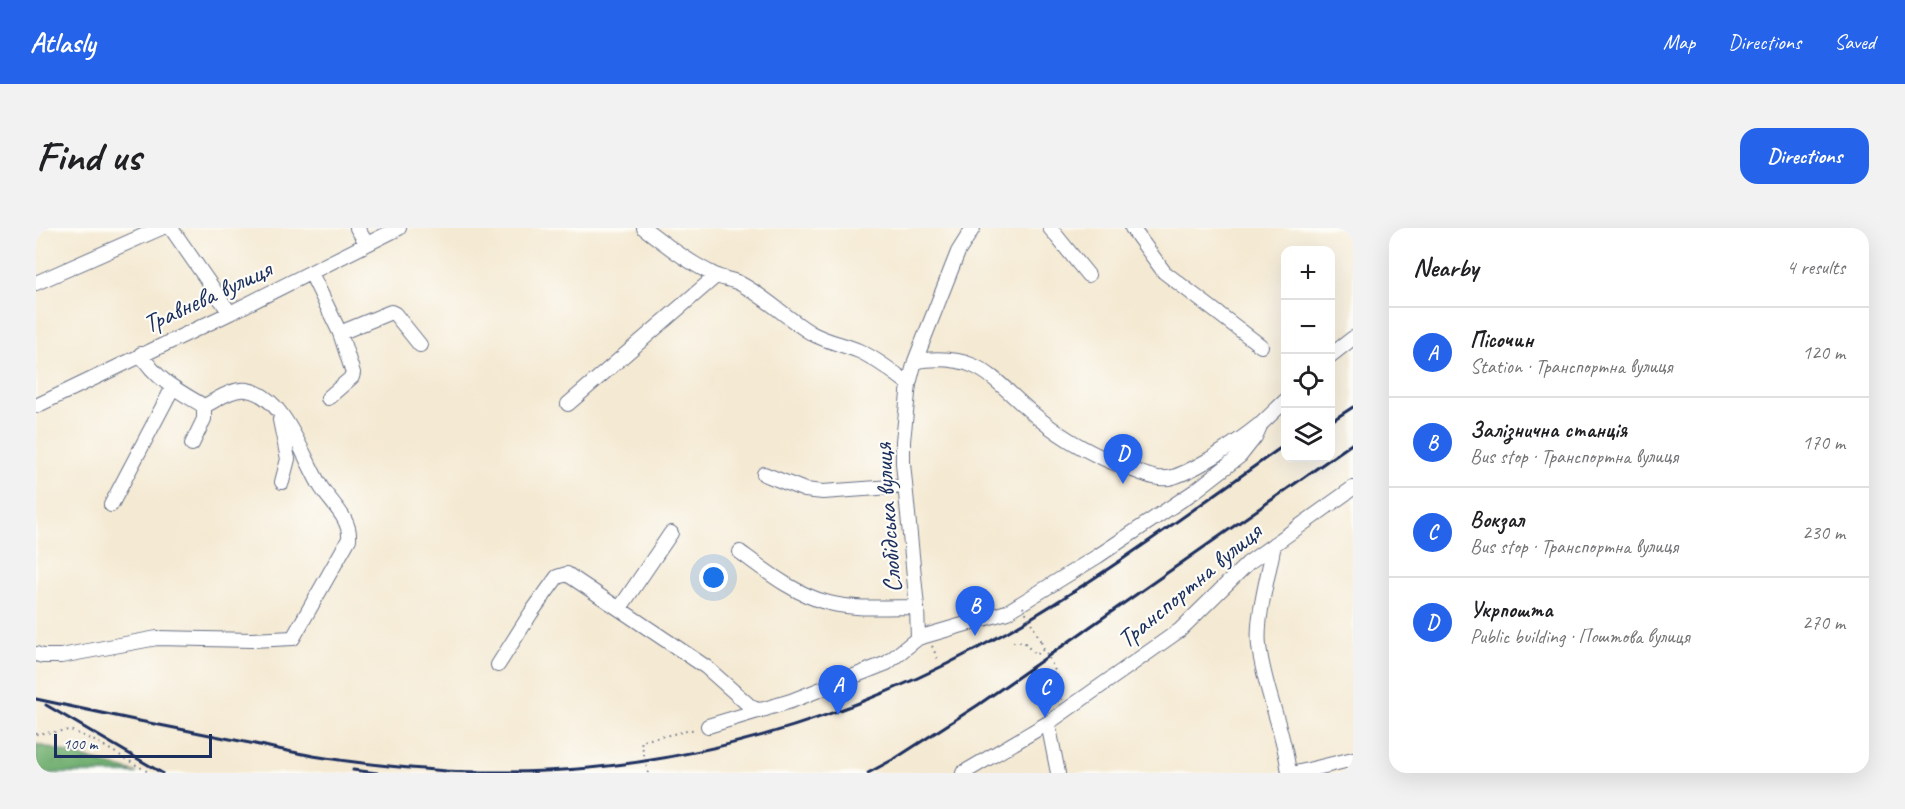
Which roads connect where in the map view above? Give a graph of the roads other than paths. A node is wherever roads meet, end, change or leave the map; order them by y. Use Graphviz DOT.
graph roads {
  1 [pos="160,228"];
  2 [pos="171,228"];
  3 [pos="357,228"];
  4 [pos="399,228"];
  5 [pos="644,228"];
  6 [pos="973,228"];
  7 [pos="1050,228"];
  8 [pos="1132,228"];
  9 [pos="367,244"];
  10 [pos="311,273"];
  11 [pos="1088,275"];
  12 [pos="716,276"];
  13 [pos="36,283"];
  14 [pos="230,313"];
  15 [pos="340,333"];
  16 [pos="1353,338"];
  17 [pos="420,345"];
  18 [pos="1261,346"];
  19 [pos="141,354"];
  20 [pos="1333,354"];
  21 [pos="915,361"];
  22 [pos="909,384"];
  23 [pos="173,387"];
  24 [pos="328,398"];
  25 [pos="568,404"];
  26 [pos="1281,405"];
  27 [pos="36,406"];
  28 [pos="204,406"];
  29 [pos="277,410"];
  30 [pos="1261,424"];
  31 [pos="192,444"];
  32 [pos="764,474"];
  33 [pos="282,482"];
  34 [pos="904,486"];
  35 [pos="1353,488"];
  36 [pos="111,505"];
  37 [pos="671,533"];
  38 [pos="1274,544"];
  39 [pos="740,552"];
  40 [pos="917,607"];
  41 [pos="620,608"];
  42 [pos="918,638"];
  43 [pos="36,654"];
  44 [pos="498,665"];
  45 [pos="768,709"];
  46 [pos="1048,723"];
  47 [pos="708,726"];
  48 [pos="1353,759"];
  49 [pos="1302,772"];
  50 [pos="963,773"];
  51 [pos="1058,773"];
  52 [pos="1288,773"];
  1 -- 13 [label="street"];
  2 -- 14 [label="street"];
  3 -- 9 [label="street"];
  4 -- 9 [label="street, Травнева вулиця"];
  5 -- 12 [label="street"];
  6 -- 21 [label="street, Слобідська вулиця"];
  7 -- 11 [label="street"];
  8 -- 18 [label="street"];
  9 -- 10 [label="street, Травнева вулиця"];
  10 -- 14 [label="street, Травнева вулиця"];
  10 -- 15 [label="street"];
  12 -- 22 [label="street"];
  12 -- 25 [label="street"];
  14 -- 19 [label="street, Травнева вулиця"];
  15 -- 17 [label="street"];
  15 -- 24 [label="street"];
  16 -- 20 [label="street"];
  19 -- 23 [label="street"];
  19 -- 27 [label="street, Травнева вулиця"];
  21 -- 22 [label="street, Слобідська вулиця"];
  21 -- 30 [label="street"];
  22 -- 34 [label="street, Слобідська вулиця"];
  23 -- 28 [label="street"];
  23 -- 36 [label="street"];
  26 -- 30 [label="street"];
  28 -- 29 [label="street"];
  28 -- 31 [label="street"];
  29 -- 33 [label="street"];
  29 -- 43 [label="street"];
  30 -- 42 [label="street"];
  32 -- 34 [label="street"];
  34 -- 40 [label="street, Слобідська вулиця"];
  35 -- 38 [label="street, Транспортна вулиця"];
  37 -- 41 [label="street"];
  38 -- 46 [label="street, Транспортна вулиця"];
  38 -- 52 [label="street"];
  39 -- 40 [label="street"];
  40 -- 42 [label="street, Слобідська вулиця"];
  41 -- 44 [label="street"];
  41 -- 45 [label="street"];
  42 -- 45 [label="street"];
  45 -- 47 [label="street"];
  46 -- 50 [label="street, Транспортна вулиця"];
  46 -- 51 [label="street"];
  48 -- 49 [label="street"];
}
